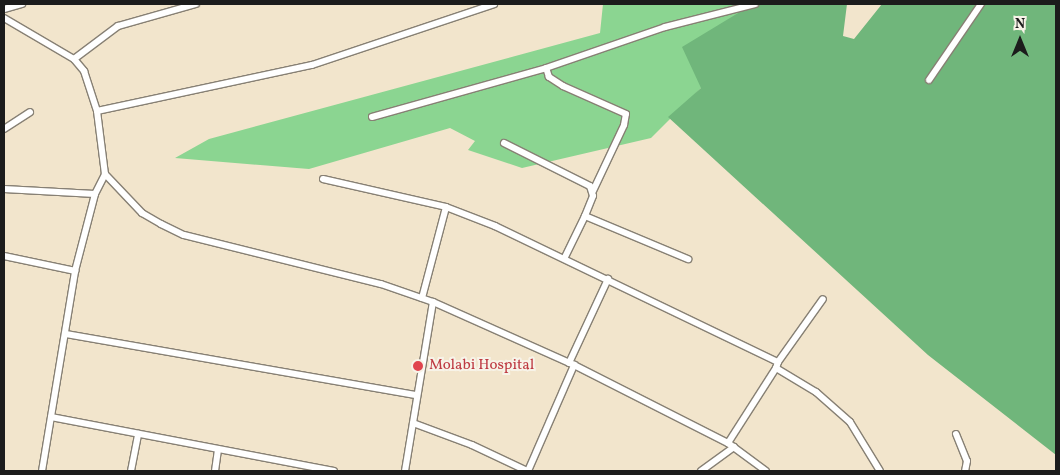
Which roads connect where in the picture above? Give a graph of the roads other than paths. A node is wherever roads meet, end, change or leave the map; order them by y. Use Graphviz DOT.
graph roads {
  1 [pos="22,4"];
  2 [pos="196,4"];
  3 [pos="494,4"];
  4 [pos="755,4"];
  5 [pos="981,4"];
  6 [pos="4,9"];
  7 [pos="4,18"];
  8 [pos="74,58"];
  9 [pos="546,68"];
  10 [pos="930,80"];
  11 [pos="97,110"];
  12 [pos="30,112"];
  13 [pos="372,117"];
  14 [pos="4,129"];
  15 [pos="504,143"];
  16 [pos="105,174"];
  17 [pos="323,179"];
  18 [pos="4,189"];
  19 [pos="593,191"];
  20 [pos="95,194"];
  21 [pos="446,207"];
  22 [pos="585,216"];
  23 [pos="4,256"];
  24 [pos="564,257"];
  25 [pos="688,259"];
  26 [pos="75,271"];
  27 [pos="608,279"];
  28 [pos="422,298"];
  29 [pos="822,300"];
  30 [pos="433,302"];
  31 [pos="66,334"];
  32 [pos="572,364"];
  33 [pos="777,365"];
  34 [pos="417,395"];
  35 [pos="51,417"];
  36 [pos="413,423"];
  37 [pos="138,434"];
  38 [pos="956,434"];
  39 [pos="728,443"];
  40 [pos="734,447"];
  41 [pos="218,449"];
  42 [pos="295,468"];
  43 [pos="42,471"];
  44 [pos="131,471"];
  45 [pos="214,471"];
  46 [pos="334,471"];
  47 [pos="404,471"];
  48 [pos="527,471"];
  49 [pos="701,471"];
  50 [pos="766,471"];
  51 [pos="880,471"];
  52 [pos="963,471"];
  1 -- 6 [label="street"];
  2 -- 8 [label="street"];
  3 -- 11 [label="street"];
  4 -- 9 [label="street"];
  5 -- 10 [label="street"];
  7 -- 8 [label="street"];
  8 -- 11 [label="street"];
  9 -- 13 [label="street"];
  9 -- 19 [label="street"];
  11 -- 16 [label="street"];
  12 -- 14 [label="street"];
  15 -- 19 [label="street"];
  16 -- 20 [label="street"];
  16 -- 28 [label="street"];
  17 -- 21 [label="street"];
  18 -- 20 [label="street"];
  19 -- 22 [label="street"];
  20 -- 26 [label="street"];
  21 -- 24 [label="street"];
  21 -- 28 [label="street"];
  22 -- 24 [label="street"];
  22 -- 25 [label="street"];
  23 -- 26 [label="street"];
  24 -- 27 [label="street"];
  26 -- 31 [label="street"];
  27 -- 32 [label="street"];
  27 -- 33 [label="street"];
  28 -- 30 [label="street"];
  29 -- 33 [label="street"];
  30 -- 32 [label="street"];
  30 -- 34 [label="street"];
  31 -- 34 [label="street"];
  31 -- 35 [label="street"];
  32 -- 39 [label="street"];
  32 -- 48 [label="street"];
  33 -- 39 [label="street"];
  33 -- 51 [label="street"];
  34 -- 36 [label="street"];
  35 -- 37 [label="street"];
  35 -- 43 [label="street"];
  36 -- 47 [label="street"];
  36 -- 48 [label="street"];
  37 -- 41 [label="street"];
  37 -- 44 [label="street"];
  38 -- 52 [label="street"];
  39 -- 40 [label="street"];
  40 -- 49 [label="street"];
  40 -- 50 [label="street"];
  41 -- 42 [label="street"];
  41 -- 45 [label="street"];
  42 -- 46 [label="street"];
}
